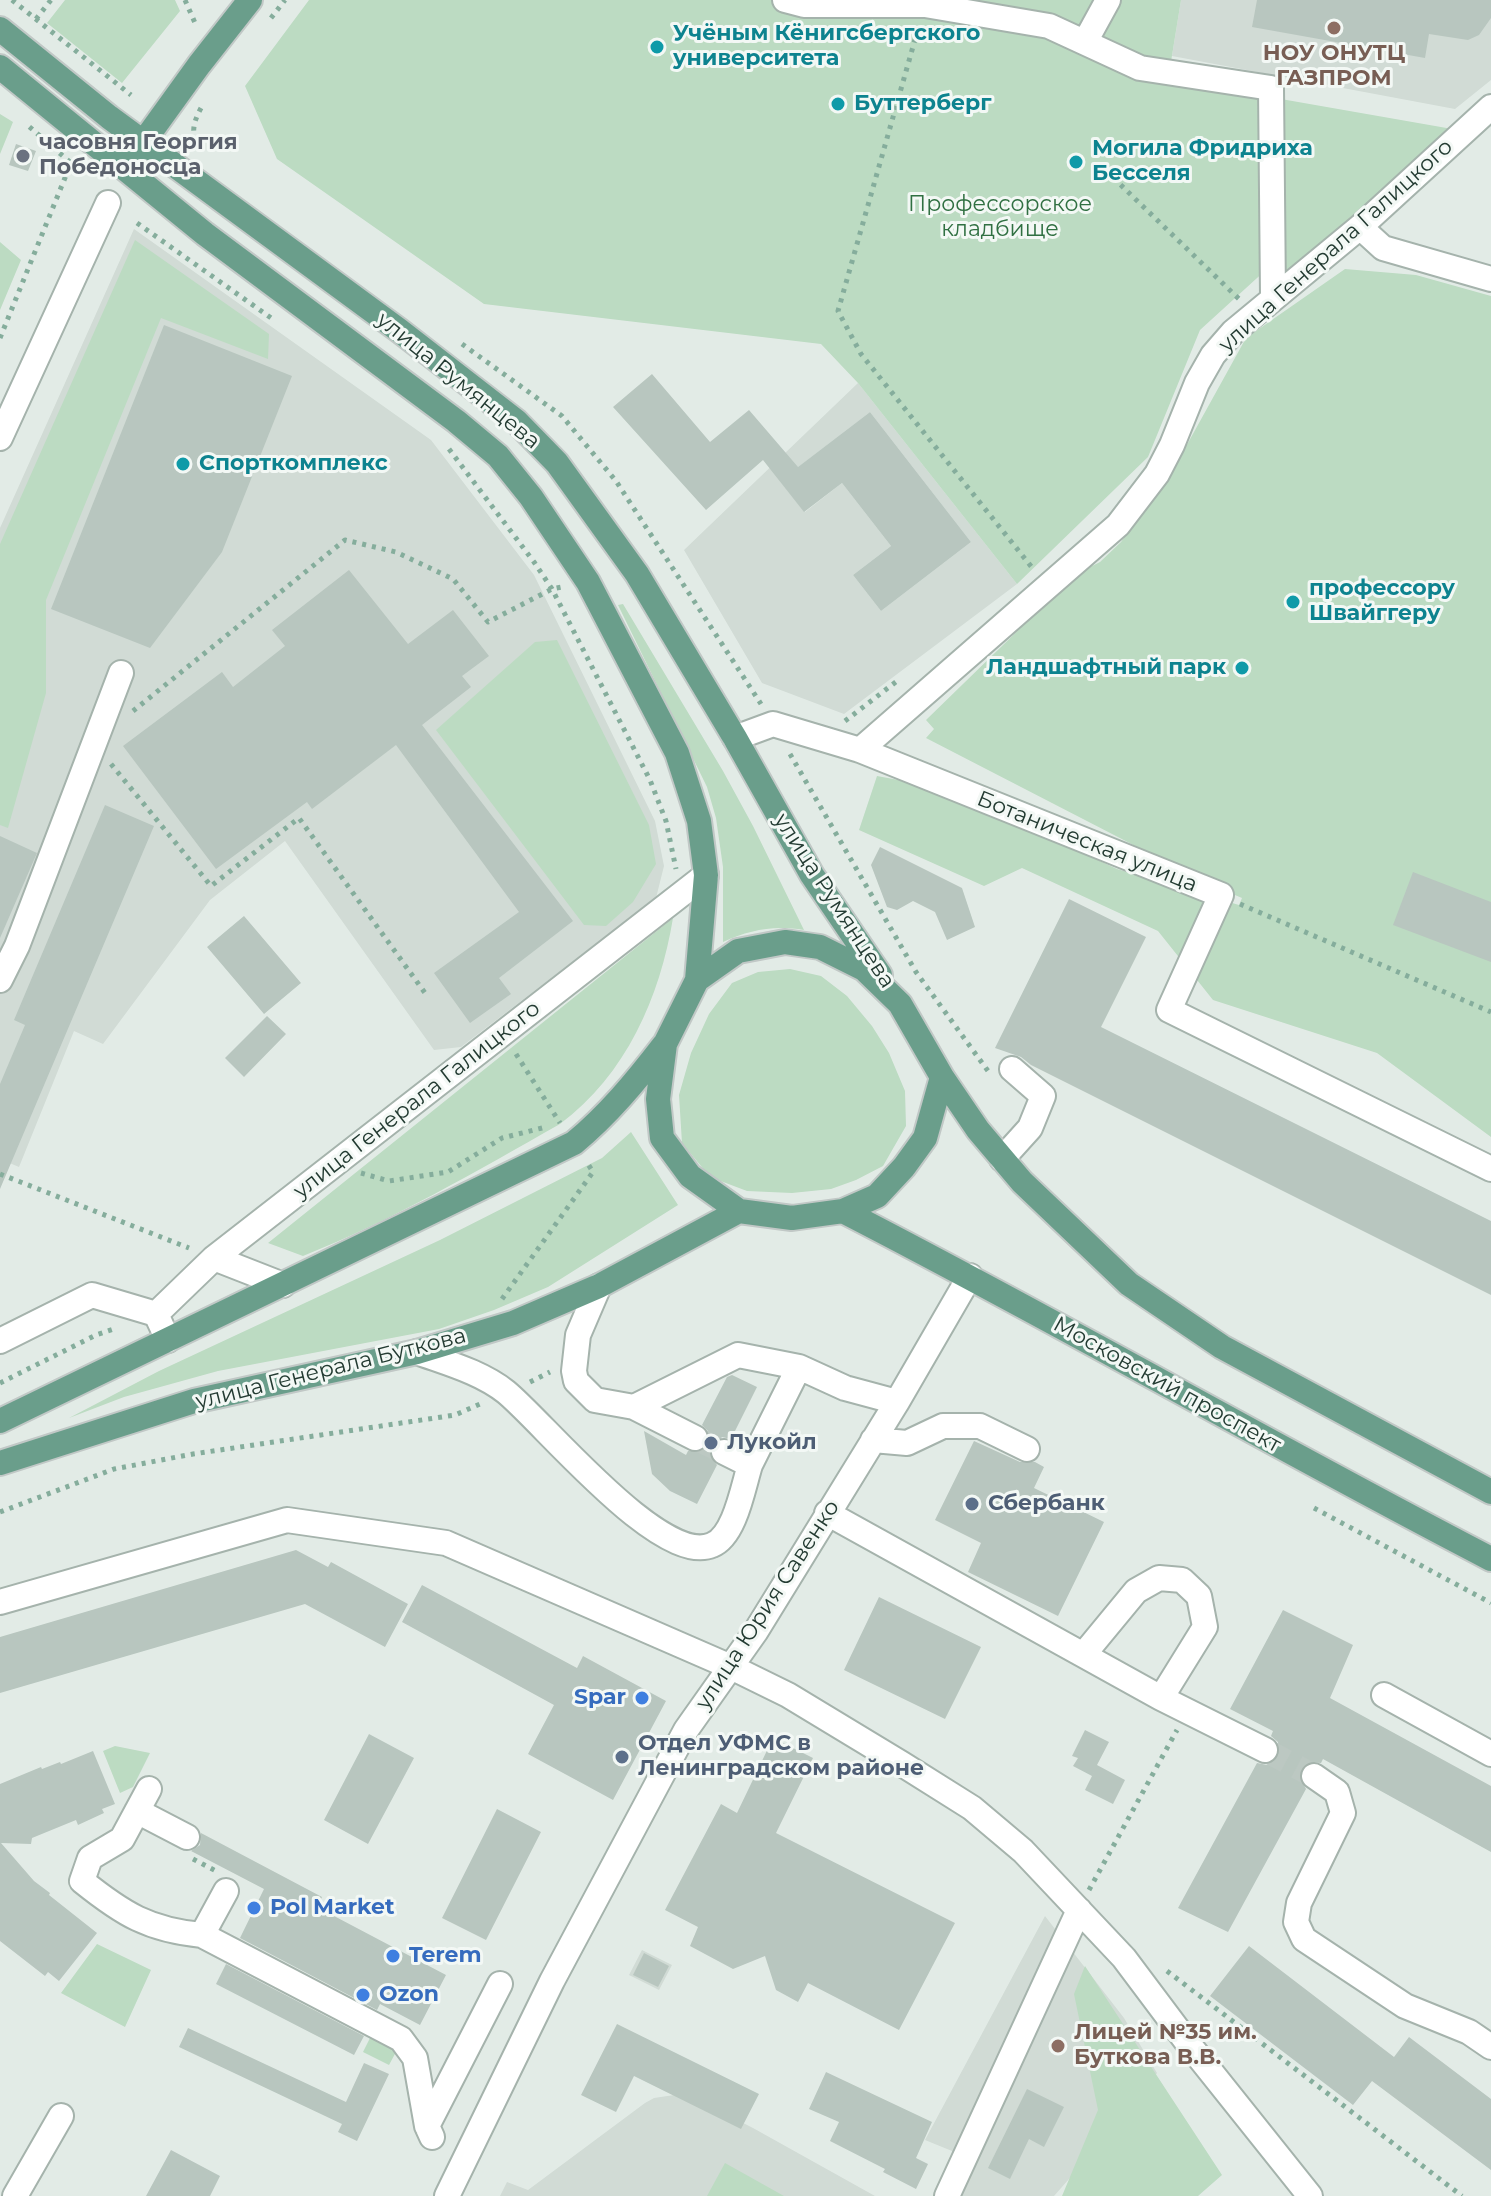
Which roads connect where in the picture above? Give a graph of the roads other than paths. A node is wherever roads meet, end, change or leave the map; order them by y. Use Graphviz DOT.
graph roads {
  1 [pos="250,0"];
  2 [pos="785,0"];
  3 [pos="1108,0"];
  4 [pos="957,5"];
  5 [pos="0,29"];
  6 [pos="1085,42"];
  7 [pos="0,67"];
  8 [pos="1491,107"];
  9 [pos="142,142"];
  10 [pos="125,169"];
  11 [pos="108,203"];
  12 [pos="1360,227"];
  13 [pos="1491,279"];
  14 [pos="1256,303"];
  15 [pos="0,438"];
  16 [pos="121,673"];
  17 [pos="735,738"];
  18 [pos="860,750"];
  19 [pos="706,875"];
  20 [pos="0,980"];
  21 [pos="697,980"];
  22 [pos="900,1004"];
  23 [pos="665,1044"];
  24 [pos="1003,1075"];
  25 [pos="942,1077"];
  26 [pos="1002,1159"];
  27 [pos="1491,1169"];
  28 [pos="739,1211"];
  29 [pos="843,1211"];
  30 [pos="214,1258"];
  31 [pos="970,1276"];
  32 [pos="283,1285"];
  33 [pos="599,1286"];
  34 [pos="156,1314"];
  35 [pos="168,1340"];
  36 [pos="0,1341"];
  37 [pos="417,1352"];
  38 [pos="799,1367"];
  39 [pos="897,1402"];
  40 [pos="634,1407"];
  41 [pos="0,1421"];
  42 [pos="695,1438"];
  43 [pos="873,1440"];
  44 [pos="1027,1449"];
  45 [pos="724,1452"];
  46 [pos="0,1463"];
  47 [pos="750,1465"];
  48 [pos="1491,1492"];
  49 [pos="827,1513"];
  50 [pos="1491,1559"];
  51 [pos="0,1602"];
  52 [pos="1084,1654"];
  53 [pos="731,1667"];
  54 [pos="1384,1695"];
  55 [pos="1161,1698"];
  56 [pos="1265,1750"];
  57 [pos="1491,1754"];
  58 [pos="1314,1776"];
  59 [pos="149,1789"];
  60 [pos="137,1811"];
  61 [pos="183,1835"];
  62 [pos="226,1891"];
  63 [pos="1084,1900"];
  64 [pos="202,1935"];
  65 [pos="500,1984"];
  66 [pos="1491,2047"];
  67 [pos="61,2116"];
  68 [pos="15,2196"];
  69 [pos="447,2196"];
  70 [pos="947,2196"];
  71 [pos="1310,2196"];
  1 -- 9 [label="main road"];
  2 -- 4 [label="street"];
  3 -- 6 [label="street"];
  4 -- 6 [label="street"];
  5 -- 9 [label="main road, улица Румянцева"];
  6 -- 14 [label="street"];
  7 -- 10 [label="main road, улица Румянцева"];
  8 -- 12 [label="street, улица Генерала Галицкого"];
  9 -- 10 [label="main road"];
  9 -- 17 [label="main road, улица Румянцева"];
  10 -- 19 [label="main road, улица Румянцева"];
  11 -- 15 [label="street"];
  12 -- 13 [label="street"];
  12 -- 14 [label="street, улица Генерала Галицкого"];
  14 -- 18 [label="street, улица Генерала Галицкого"];
  16 -- 20 [label="street"];
  17 -- 18 [label="street"];
  17 -- 22 [label="main road, улица Румянцева"];
  18 -- 27 [label="street, Ботаническая улица"];
  19 -- 21 [label="main road, улица Румянцева"];
  19 -- 30 [label="street, улица Генерала Галицкого"];
  21 -- 22 [label="main road"];
  21 -- 23 [label="main road"];
  22 -- 25 [label="main road"];
  23 -- 28 [label="main road"];
  23 -- 32 [label="main road"];
  24 -- 26 [label="street"];
  25 -- 26 [label="main road"];
  25 -- 29 [label="main road"];
  26 -- 48 [label="main road"];
  28 -- 29 [label="main road"];
  28 -- 33 [label="main road, улица Генерала Буткова"];
  29 -- 31 [label="main road, Московский проспект"];
  30 -- 32 [label="street"];
  30 -- 34 [label="street, улица Генерала Галицкого"];
  31 -- 39 [label="street, улица Юрия Савенко"];
  31 -- 50 [label="main road, Московский проспект"];
  32 -- 35 [label="main road"];
  33 -- 37 [label="main road, улица Генерала Буткова"];
  33 -- 40 [label="street"];
  34 -- 35 [label="street"];
  34 -- 36 [label="street"];
  35 -- 41 [label="main road"];
  37 -- 46 [label="main road, улица Генерала Буткова"];
  37 -- 47 [label="street"];
  38 -- 39 [label="street"];
  38 -- 40 [label="street"];
  38 -- 47 [label="street"];
  39 -- 43 [label="street, улица Юрия Савенко"];
  40 -- 42 [label="street"];
  43 -- 44 [label="street"];
  43 -- 49 [label="street, улица Юрия Савенко"];
  45 -- 47 [label="street"];
  49 -- 52 [label="street"];
  49 -- 53 [label="street, улица Юрия Савенко"];
  51 -- 53 [label="street"];
  52 -- 55 [label="street"];
  52 -- 55 [label="street"];
  53 -- 63 [label="street"];
  53 -- 69 [label="street, улица Юрия Савенко"];
  54 -- 57 [label="street"];
  55 -- 56 [label="street"];
  58 -- 66 [label="street"];
  59 -- 60 [label="street"];
  60 -- 61 [label="street"];
  60 -- 64 [label="street"];
  62 -- 64 [label="street"];
  63 -- 70 [label="street"];
  63 -- 71 [label="street"];
  64 -- 65 [label="street"];
  67 -- 68 [label="street"];
}
